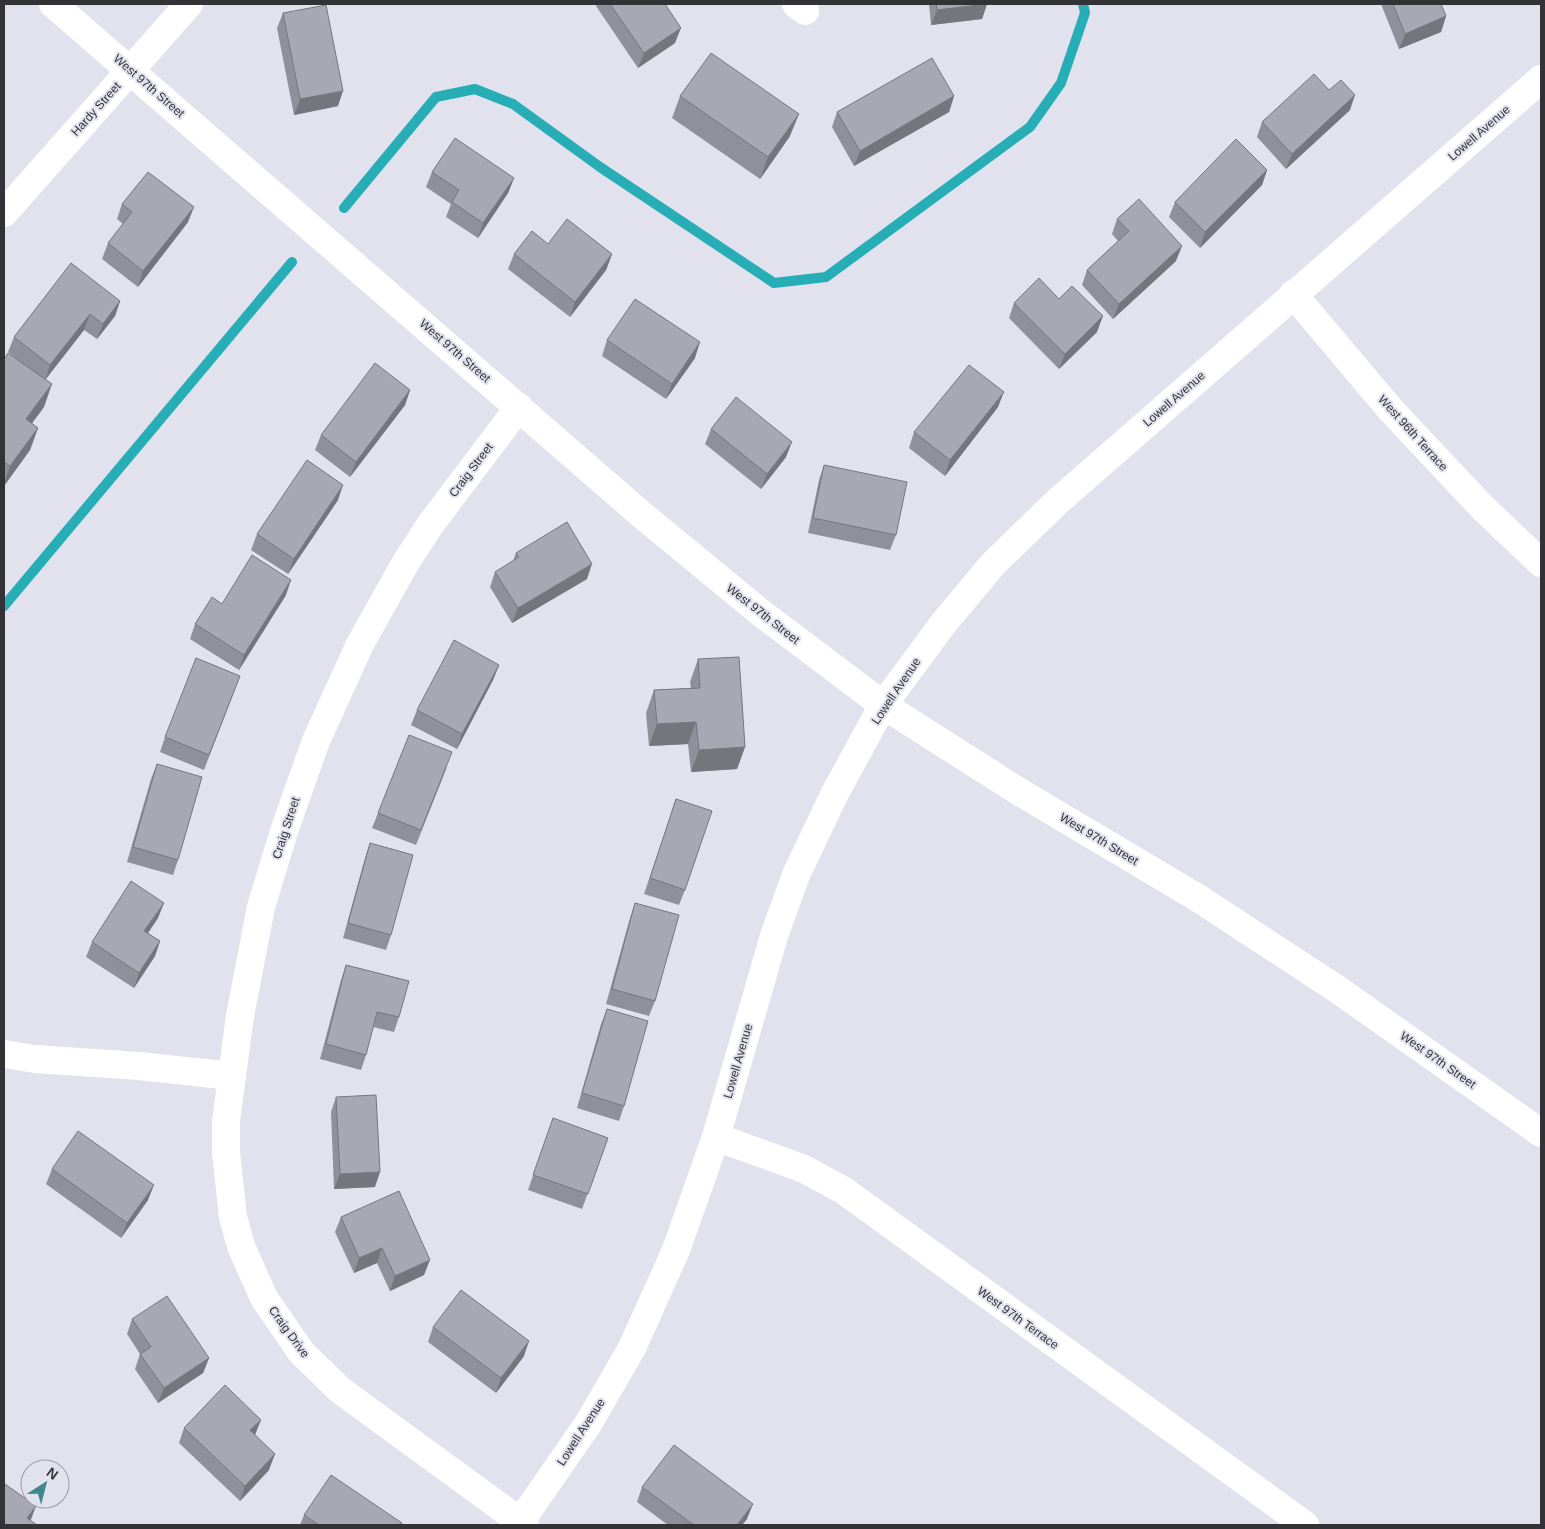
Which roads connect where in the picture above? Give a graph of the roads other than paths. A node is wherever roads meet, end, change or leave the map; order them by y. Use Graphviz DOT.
graph roads {
  1 [pos="53,4"];
  2 [pos="189,4"];
  3 [pos="130,71"];
  4 [pos="1541,79"];
  5 [pos="4,213"];
  6 [pos="1293,294"];
  7 [pos="519,407"];
  8 [pos="1541,563"];
  9 [pos="883,705"];
  10 [pos="4,1054"];
  11 [pos="232,1076"];
  12 [pos="1541,1133"];
  13 [pos="716,1137"];
  14 [pos="521,1524"];
  15 [pos="1305,1525"];
  1 -- 3 [label="street, West 97th Street"];
  2 -- 3 [label="street, Hardy Street"];
  3 -- 5 [label="street, Hardy Street"];
  3 -- 7 [label="street, West 97th Street"];
  4 -- 6 [label="street, Lowell Avenue"];
  6 -- 8 [label="street, West 96th Terrace"];
  6 -- 9 [label="street, Lowell Avenue"];
  7 -- 9 [label="street, West 97th Street"];
  7 -- 11 [label="street, Craig Street"];
  9 -- 12 [label="street, West 97th Street"];
  9 -- 13 [label="street, Lowell Avenue"];
  10 -- 11 [label="street"];
  11 -- 14 [label="street, Craig Drive"];
  13 -- 14 [label="street, Lowell Avenue"];
  13 -- 15 [label="street, West 97th Terrace"];
}
